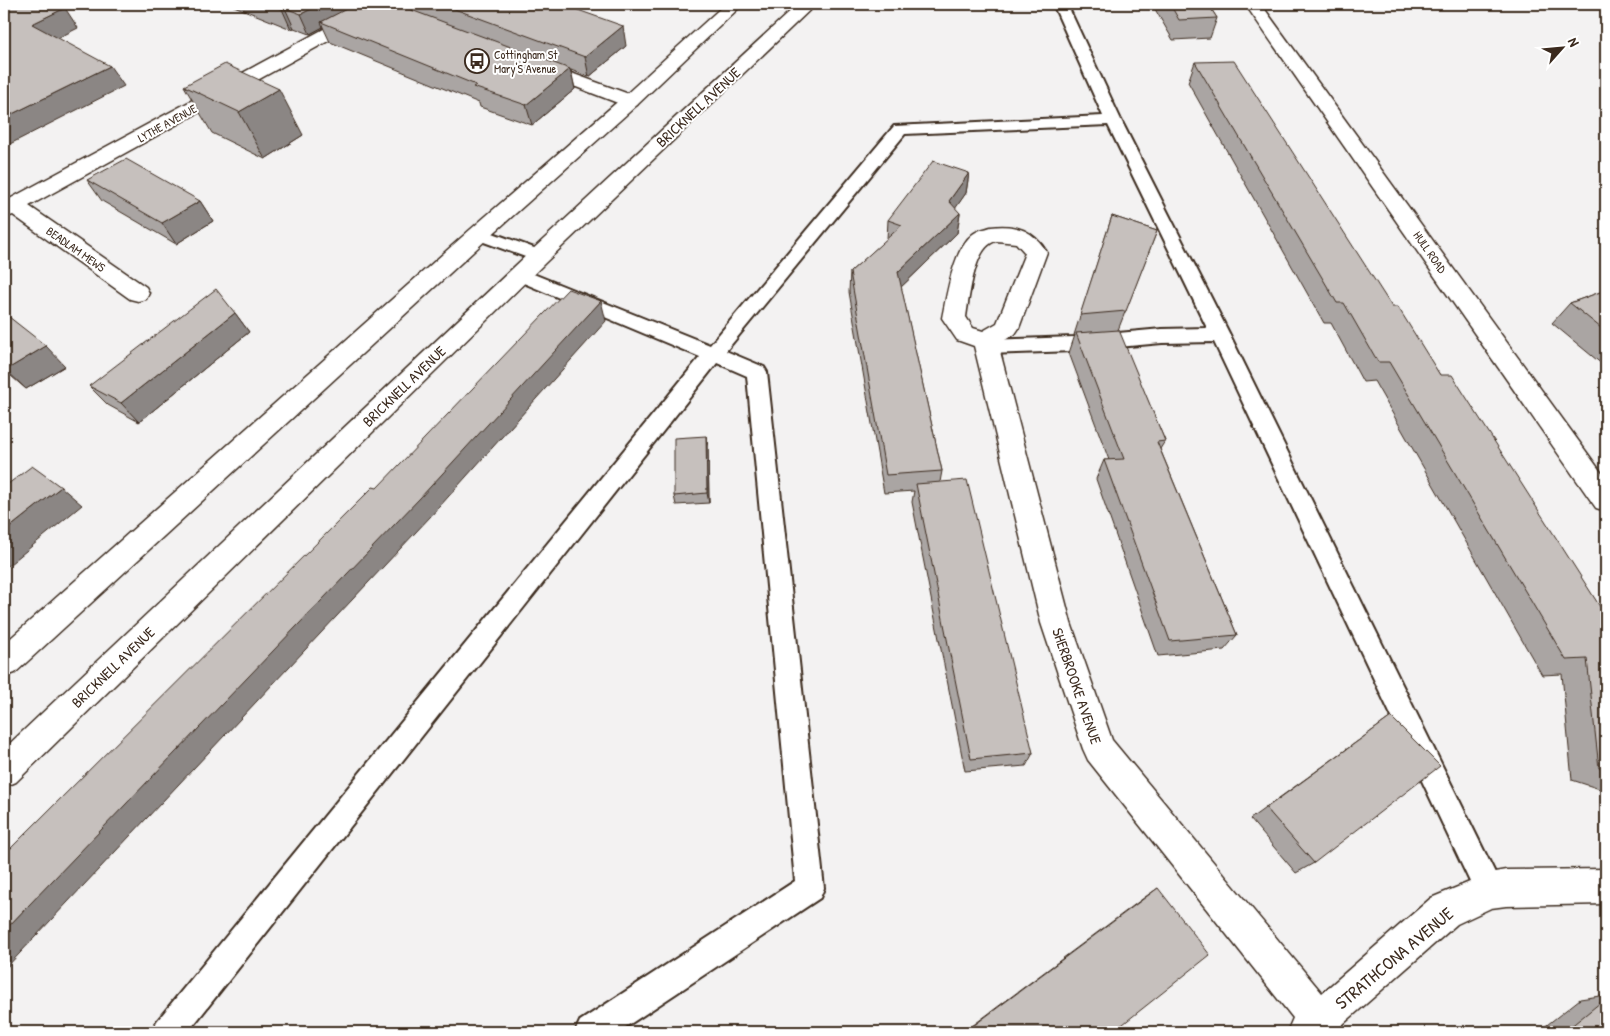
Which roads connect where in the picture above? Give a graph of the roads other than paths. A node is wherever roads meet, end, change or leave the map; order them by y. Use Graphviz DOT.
graph roads {
  1 [pos="736,4"];
  2 [pos="808,4"];
  3 [pos="1060,4"];
  4 [pos="1253,4"];
  5 [pos="382,7"];
  6 [pos="518,59"];
  7 [pos="630,101"];
  8 [pos="1114,120"];
  9 [pos="9,209"];
  10 [pos="479,234"];
  11 [pos="539,256"];
  12 [pos="520,275"];
  13 [pos="138,293"];
  14 [pos="1220,334"];
  15 [pos="986,344"];
  16 [pos="712,354"];
  17 [pos="1606,500"];
  18 [pos="4,663"];
  19 [pos="4,771"];
  20 [pos="1606,887"];
  21 [pos="1490,891"];
  22 [pos="1313,1027"];
  23 [pos="168,1032"];
  24 [pos="590,1032"];
  1 -- 7 [label="street"];
  2 -- 11 [label="street, BRICKNELL AVENUE"];
  3 -- 8 [label="lane"];
  4 -- 17 [label="street, HULL ROAD"];
  5 -- 9 [label="street, LYTHE AVENUE"];
  6 -- 7 [label="street"];
  7 -- 10 [label="street"];
  8 -- 14 [label="lane"];
  8 -- 16 [label="lane"];
  9 -- 13 [label="street, BEADLAM MEWS"];
  10 -- 11 [label="lane"];
  10 -- 18 [label="street"];
  11 -- 12 [label="street, BRICKNELL AVENUE"];
  12 -- 16 [label="lane"];
  12 -- 19 [label="street, BRICKNELL AVENUE"];
  14 -- 15 [label="lane"];
  14 -- 21 [label="lane"];
  15 -- 22 [label="street, SHERBROOKE AVENUE"];
  16 -- 23 [label="lane"];
  16 -- 24 [label="lane"];
  20 -- 21 [label="street, STRATHCONA AVENUE"];
  21 -- 22 [label="street, STRATHCONA AVENUE"];
}
